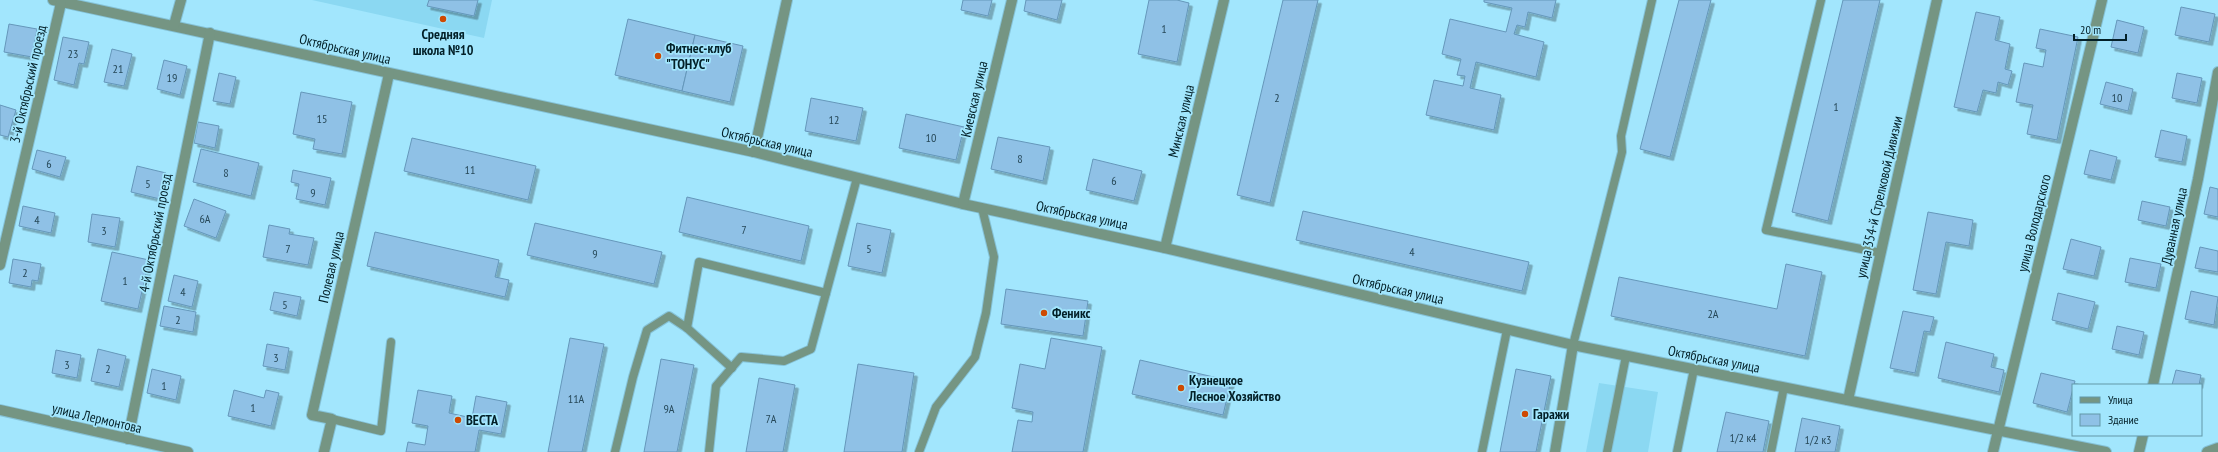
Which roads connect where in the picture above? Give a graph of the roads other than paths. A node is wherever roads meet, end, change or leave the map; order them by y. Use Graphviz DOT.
graph roads {
  1 [pos="181,0"];
  2 [pos="787,0"];
  3 [pos="1012,0"];
  4 [pos="1224,0"];
  5 [pos="1652,0"];
  6 [pos="1821,0"];
  7 [pos="1937,0"];
  8 [pos="2102,0"];
  9 [pos="57,1"];
  10 [pos="174,25"];
  11 [pos="210,33"];
  12 [pos="2218,72"];
  13 [pos="389,74"];
  14 [pos="754,152"];
  15 [pos="857,178"];
  16 [pos="963,204"];
  17 [pos="982,208"];
  18 [pos="1166,248"];
  19 [pos="1881,253"];
  20 [pos="0,265"];
  21 [pos="826,293"];
  22 [pos="687,328"];
  23 [pos="1507,330"];
  24 [pos="391,342"];
  25 [pos="1573,345"];
  26 [pos="1626,356"];
  27 [pos="732,368"];
  28 [pos="1694,370"];
  29 [pos="2153,384"];
  30 [pos="1784,387"];
  31 [pos="1848,400"];
  32 [pos="0,410"];
  33 [pos="332,419"];
  34 [pos="1998,430"];
  35 [pos="2143,436"];
  36 [pos="128,439"];
  37 [pos="2218,448"];
  38 [pos="188,452"];
  39 [pos="324,452"];
  40 [pos="615,452"];
  41 [pos="709,452"];
  42 [pos="919,452"];
  43 [pos="1482,452"];
  44 [pos="1555,452"];
  45 [pos="1607,452"];
  46 [pos="1677,452"];
  47 [pos="1771,452"];
  48 [pos="1993,452"];
  49 [pos="2106,452"];
  50 [pos="2139,452"];
  51 [pos="2207,452"];
  1 -- 10 [label="street"];
  2 -- 14 [label="street"];
  3 -- 16 [label="street, Киевская улица"];
  4 -- 18 [label="street, Минская улица"];
  5 -- 25 [label="lane"];
  6 -- 19 [label="lane"];
  7 -- 19 [label="street, улица 354-й Стрелковой Дивизии"];
  8 -- 34 [label="street, улица Володарского"];
  9 -- 10 [label="street, Октябрьская улица"];
  9 -- 20 [label="street, 3-й Октябрьский проезд"];
  10 -- 11 [label="street, Октябрьская улица"];
  11 -- 13 [label="street, Октябрьская улица"];
  11 -- 36 [label="street, 4-й Октябрьский проезд"];
  12 -- 29 [label="street, Дуванная улица"];
  13 -- 14 [label="street, Октябрьская улица"];
  13 -- 33 [label="street, Полевая улица"];
  14 -- 15 [label="street, Октябрьская улица"];
  15 -- 16 [label="street, Октябрьская улица"];
  15 -- 21 [label="lane"];
  16 -- 17 [label="street, Октябрьская улица"];
  17 -- 18 [label="street, Октябрьская улица"];
  17 -- 42 [label="lane"];
  18 -- 23 [label="street, Октябрьская улица"];
  19 -- 31 [label="street, улица 354-й Стрелковой Дивизии"];
  21 -- 22 [label="lane"];
  21 -- 27 [label="lane"];
  22 -- 27 [label="lane"];
  22 -- 40 [label="lane"];
  23 -- 25 [label="street, Октябрьская улица"];
  23 -- 43 [label="lane"];
  24 -- 33 [label="lane"];
  25 -- 26 [label="street, Октябрьская улица"];
  25 -- 44 [label="street"];
  26 -- 28 [label="street, Октябрьская улица"];
  26 -- 45 [label="lane"];
  27 -- 41 [label="lane"];
  28 -- 30 [label="street, Октябрьская улица"];
  28 -- 46 [label="lane"];
  30 -- 31 [label="street, Октябрьская улица"];
  30 -- 47 [label="lane"];
  31 -- 34 [label="street, Октябрьская улица"];
  32 -- 36 [label="street, улица Лермонтова"];
  33 -- 39 [label="street"];
  34 -- 48 [label="street, улица Володарского"];
  34 -- 49 [label="street, Октябрьская улица"];
  35 -- 50 [label="street"];
  36 -- 38 [label="street, улица Лермонтова"];
  37 -- 51 [label="street"];
}
